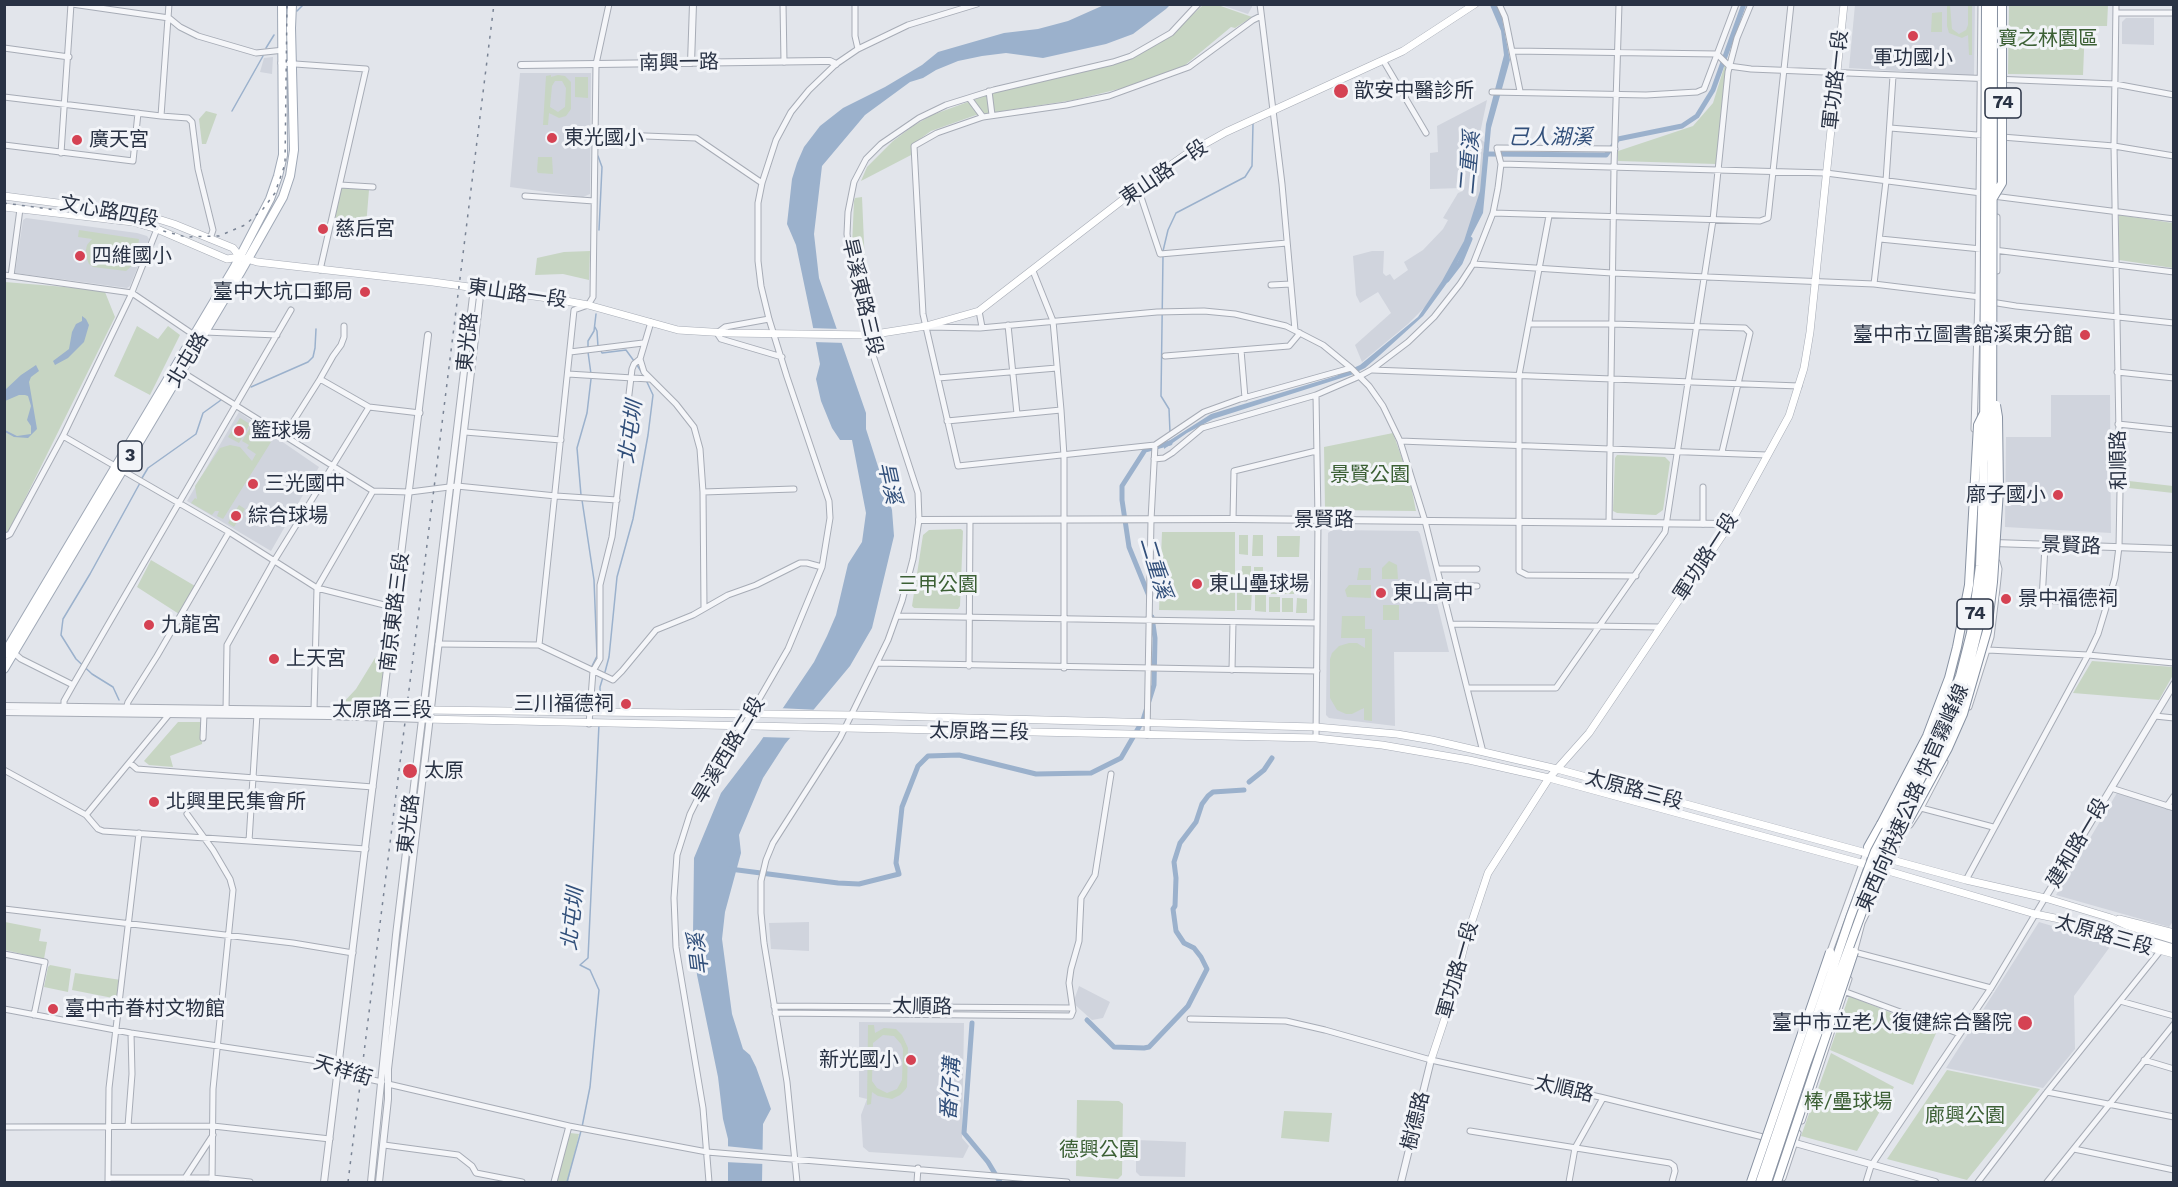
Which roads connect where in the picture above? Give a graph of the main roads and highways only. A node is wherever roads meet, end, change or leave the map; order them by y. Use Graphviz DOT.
graph roads {
  1 [pos="282,4"];
  2 [pos="292,4"];
  3 [pos="1845,4"];
  4 [pos="1986,4"];
  5 [pos="1993,4"];
  6 [pos="2001,4"];
  7 [pos="1475,5"];
  8 [pos="4,196"];
  9 [pos="1995,197"];
  10 [pos="4,207"];
  11 [pos="244,259"];
  12 [pos="1992,383"];
  13 [pos="1984,412"];
  14 [pos="8,650"];
  15 [pos="4,669"];
  16 [pos="428,710"];
  17 [pos="427,720"];
  18 [pos="1557,769"];
  19 [pos="1549,777"];
  20 [pos="1899,838"];
  21 [pos="1867,849"];
  22 [pos="1888,865"];
  23 [pos="2168,940"];
  24 [pos="2174,948"];
  25 [pos="1831,949"];
  26 [pos="1854,952"];
  27 [pos="2174,954"];
  28 [pos="1431,1060"];
  29 [pos="1752,1182"];
  30 [pos="1760,1182"];
  31 [pos="1770,1182"];
  32 [pos="1779,1182"];
  1 -- 11 [label="main road, 北屯路 / 3"];
  2 -- 11 [label="main road, 北屯路 / 3"];
  3 -- 18 [label="main road, 軍功路一段"];
  4 -- 13 [label="main road, 東西向快速公路 快官霧峰線 / 74, bridge"];
  5 -- 9 [label="main road, 東西向快速公路 快官霧峰線 / 74, bridge"];
  6 -- 9 [label="main road, 74, bridge"];
  7 -- 11 [label="main road, 東山路一段"];
  8 -- 11 [label="main road, 文心路四段"];
  9 -- 12 [label="main road, 東西向快速公路 快官霧峰線 / 74, bridge"];
  10 -- 11 [label="main road, 文心路四段"];
  11 -- 14 [label="main road, 北屯路 / 3"];
  12 -- 20 [label="main road, bridge"];
  12 -- 31 [label="main road, 東西向快速公路 快官霧峰線 / 74, bridge"];
  13 -- 21 [label="main road, bridge"];
  13 -- 30 [label="main road, 東西向快速公路 快官霧峰線 / 74, bridge"];
  14 -- 15 [label="main road, 北屯路 / 3"];
  16 -- 18 [label="main road, 太原路三段"];
  17 -- 19 [label="main road, 太原路三段"];
  18 -- 19 [label="main road, 軍功路一段"];
  18 -- 21 [label="main road, 太原路三段"];
  19 -- 22 [label="main road, 太原路三段"];
  19 -- 28 [label="main road, 軍功路一段"];
  21 -- 22 [label="main road, 太原路三段"];
  22 -- 23 [label="main road, 太原路三段"];
  22 -- 23 [label="main road, 太原路三段"];
  23 -- 24 [label="main road, 太原路三段"];
  23 -- 27 [label="main road, 太原路三段"];
  25 -- 29 [label="main road, bridge"];
  26 -- 32 [label="main road, bridge"];
}
